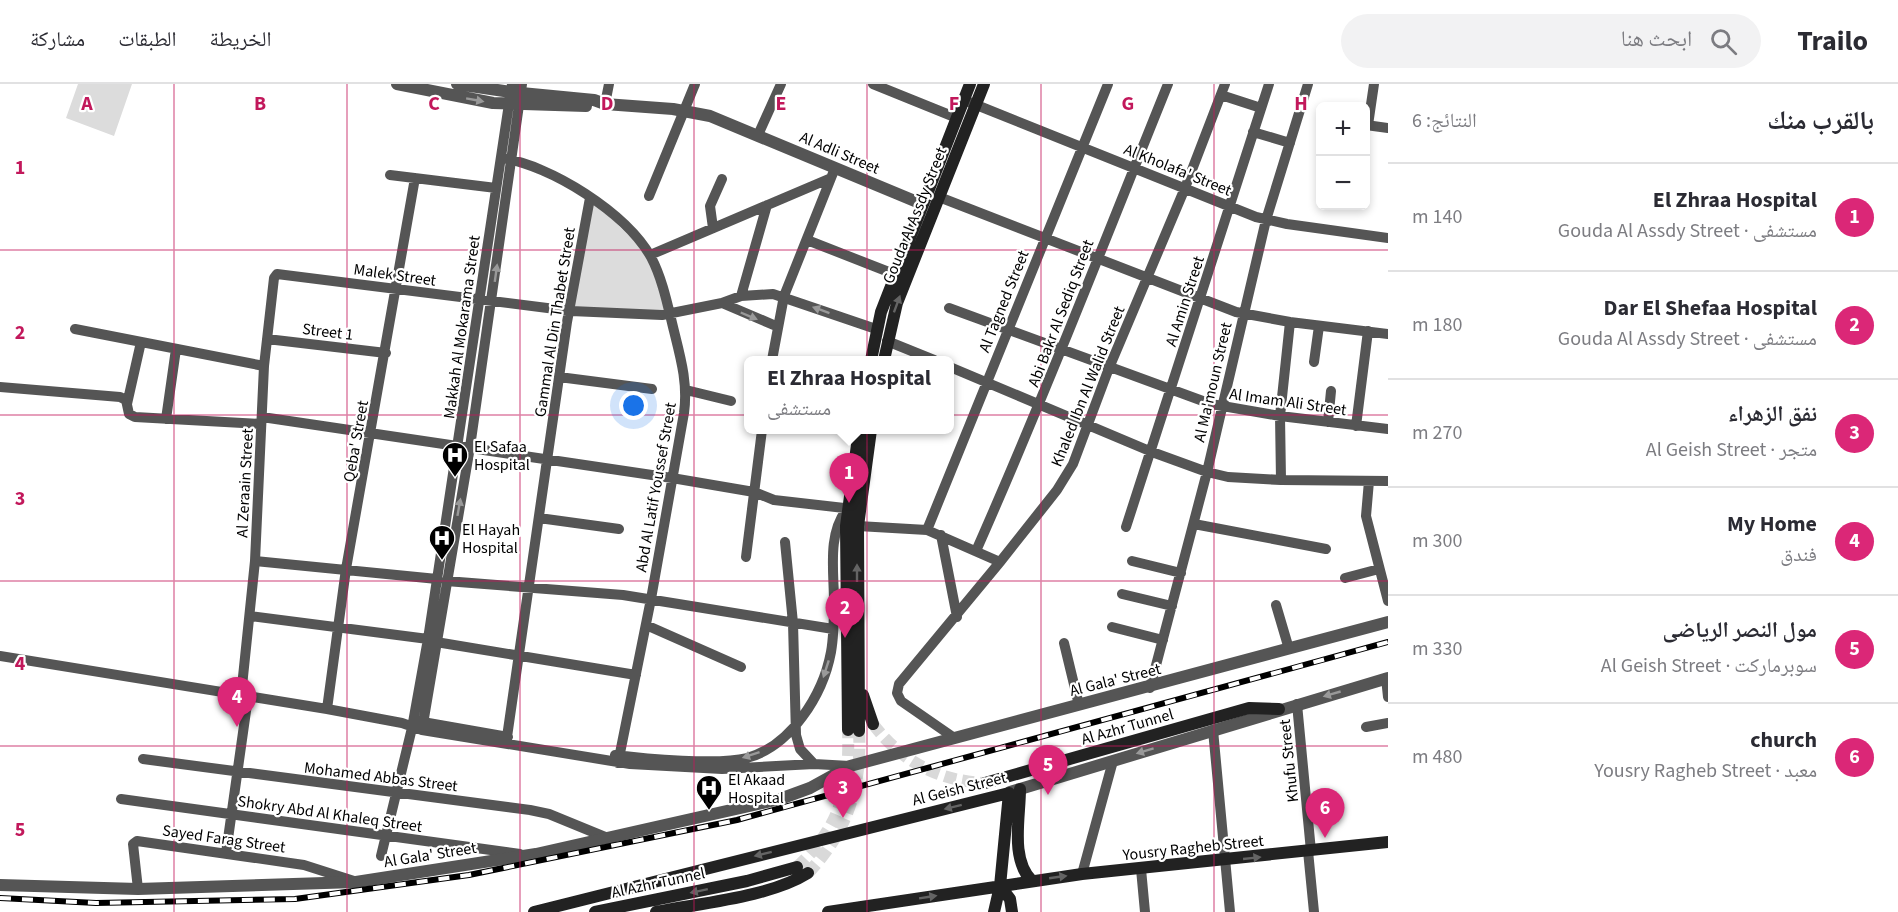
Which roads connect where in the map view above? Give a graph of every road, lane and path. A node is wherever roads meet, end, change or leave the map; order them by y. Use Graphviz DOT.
graph roads {
  1 [pos="398,84"];
  2 [pos="457,84"];
  3 [pos="609,84"];
  4 [pos="695,84"];
  5 [pos="781,84"];
  6 [pos="873,84"];
  7 [pos="970,84"];
  8 [pos="984,84"];
  9 [pos="1108,84"];
  10 [pos="1168,84"];
  11 [pos="1225,84"];
  12 [pos="1269,84"];
  13 [pos="1308,84"];
  14 [pos="1374,84"];
  15 [pos="516,94"];
  16 [pos="1221,95"];
  17 [pos="970,102"];
  18 [pos="605,104"];
  19 [pos="1370,107"];
  20 [pos="1261,108"];
  21 [pos="684,110"];
  22 [pos="957,117"];
  23 [pos="1370,125"];
  24 [pos="1388,128"];
  25 [pos="1254,132"];
  26 [pos="758,135"];
  27 [pos="1290,143"];
  28 [pos="1081,147"];
  29 [pos="506,158"];
  30 [pos="1134,168"];
  31 [pos="833,173"];
  32 [pos="390,175"];
  33 [pos="415,178"];
  34 [pos="722,179"];
  35 [pos="496,188"];
  36 [pos="1185,188"];
  37 [pos="649,196"];
  38 [pos="939,197"];
  39 [pos="590,198"];
  40 [pos="922,204"];
  41 [pos="767,205"];
  42 [pos="1230,206"];
  43 [pos="1266,220"];
  44 [pos="713,228"];
  45 [pos="1044,238"];
  46 [pos="1388,238"];
  47 [pos="807,240"];
  48 [pos="650,255"];
  49 [pos="1096,258"];
  50 [pos="279,274"];
  51 [pos="894,274"];
  52 [pos="1148,279"];
  53 [pos="397,289"];
  54 [pos="741,296"];
  55 [pos="784,296"];
  56 [pos="1200,299"];
  57 [pos="486,301"];
  58 [pos="722,303"];
  59 [pos="949,308"];
  60 [pos="570,311"];
  61 [pos="1242,314"];
  62 [pos="670,315"];
  63 [pos="1290,322"];
  64 [pos="1319,326"];
  65 [pos="776,327"];
  66 [pos="75,329"];
  67 [pos="876,330"];
  68 [pos="1007,330"];
  69 [pos="1368,332"];
  70 [pos="1388,334"];
  71 [pos="267,339"];
  72 [pos="887,341"];
  73 [pos="141,342"];
  74 [pos="176,349"];
  75 [pos="1061,350"];
  76 [pos="386,354"];
  77 [pos="772,356"];
  78 [pos="872,356"];
  79 [pos="885,356"];
  80 [pos="924,356"];
  81 [pos="1314,362"];
  82 [pos="264,366"];
  83 [pos="1109,368"];
  84 [pos="954,369"];
  85 [pos="559,377"];
  86 [pos="986,382"];
  87 [pos="0,387"];
  88 [pos="652,389"];
  89 [pos="686,390"];
  90 [pos="1170,391"];
  91 [pos="1331,391"];
  92 [pos="731,401"];
  93 [pos="127,404"];
  94 [pos="1040,405"];
  95 [pos="1221,407"];
  96 [pos="1280,416"];
  97 [pos="166,418"];
  98 [pos="261,420"];
  99 [pos="1328,422"];
  100 [pos="1089,426"];
  101 [pos="1356,426"];
  102 [pos="1388,429"];
  103 [pos="372,431"];
  104 [pos="761,434"];
  105 [pos="859,434"];
  106 [pos="870,434"];
  107 [pos="464,446"];
  108 [pos="1152,452"];
  109 [pos="548,460"];
  110 [pos="1207,472"];
  111 [pos="672,478"];
  112 [pos="1281,480"];
  113 [pos="1369,481"];
  114 [pos="1388,481"];
  115 [pos="754,492"];
  116 [pos="853,509"];
  117 [pos="539,518"];
  118 [pos="1194,524"];
  119 [pos="858,526"];
  120 [pos="1126,527"];
  121 [pos="619,529"];
  122 [pos="927,530"];
  123 [pos="940,535"];
  124 [pos="785,542"];
  125 [pos="1326,549"];
  126 [pos="976,551"];
  127 [pos="746,557"];
  128 [pos="255,561"];
  129 [pos="1132,561"];
  130 [pos="1000,562"];
  131 [pos="1379,568"];
  132 [pos="346,570"];
  133 [pos="1181,573"];
  134 [pos="1345,578"];
  135 [pos="442,580"];
  136 [pos="530,588"];
  137 [pos="1122,594"];
  138 [pos="651,599"];
  139 [pos="1388,601"];
  140 [pos="1276,604"];
  141 [pos="1172,606"];
  142 [pos="250,616"];
  143 [pos="957,617"];
  144 [pos="1388,622"];
  145 [pos="793,623"];
  146 [pos="646,625"];
  147 [pos="337,627"];
  148 [pos="1112,627"];
  149 [pos="833,629"];
  150 [pos="432,640"];
  151 [pos="1163,640"];
  152 [pos="1065,643"];
  153 [pos="1289,649"];
  154 [pos="0,656"];
  155 [pos="520,656"];
  156 [pos="741,667"];
  157 [pos="859,674"];
  158 [pos="636,675"];
  159 [pos="1387,678"];
  160 [pos="1150,688"];
  161 [pos="244,696"];
  162 [pos="1388,697"];
  163 [pos="1297,704"];
  164 [pos="1079,705"];
  165 [pos="327,709"];
  166 [pos="1280,709"];
  167 [pos="797,721"];
  168 [pos="1388,723"];
  169 [pos="873,724"];
  170 [pos="414,725"];
  171 [pos="1366,727"];
  172 [pos="1213,730"];
  173 [pos="953,736"];
  174 [pos="507,737"];
  175 [pos="143,759"];
  176 [pos="619,759"];
  177 [pos="1113,761"];
  178 [pos="814,764"];
  179 [pos="850,766"];
  180 [pos="237,773"];
  181 [pos="985,783"];
  182 [pos="1015,791"];
  183 [pos="396,792"];
  184 [pos="121,799"];
  185 [pos="232,815"];
  186 [pos="386,835"];
  187 [pos="611,839"];
  188 [pos="1388,842"];
  189 [pos="1310,851"];
  190 [pos="226,853"];
  191 [pos="536,854"];
  192 [pos="381,856"];
  193 [pos="1226,861"];
  194 [pos="797,867"];
  195 [pos="1141,869"];
  196 [pos="808,873"];
  197 [pos="1082,874"];
  198 [pos="1032,881"];
  199 [pos="356,882"];
  200 [pos="0,885"];
  201 [pos="1000,886"];
  202 [pos="138,889"];
  203 [pos="539,912"];
  204 [pos="595,912"];
  205 [pos="656,912"];
  206 [pos="828,912"];
  207 [pos="994,912"];
  208 [pos="1012,912"];
  209 [pos="1145,912"];
  210 [pos="1230,912"];
  211 [pos="1314,912"];
  1 -- 15 [label="street, Al Adli Street, one-way"];
  2 -- 15 [label="street, Al Adli Street"];
  3 -- 18 [label="street"];
  4 -- 21 [label="street"];
  5 -- 26 [label="street"];
  6 -- 22 [label="street"];
  7 -- 17 [label="main road, Gouda Al Assdy Street"];
  8 -- 17 [label="main road, Gouda Al Assdy Street"];
  9 -- 28 [label="street, Al Tagned Street"];
  10 -- 30 [label="street, Abi Bakr Al Sediq Street"];
  11 -- 16 [label="street, Khaled Ibn Al Walid Street"];
  12 -- 20 [label="street, Al Amin Street"];
  13 -- 27 [label="street, Al Ma'moun Street"];
  14 -- 19 [label="street"];
  15 -- 18 [label="street, Al Adli Street"];
  15 -- 29 [label="street, Makkah Al Mokarama Street"];
  16 -- 20 [label="street"];
  16 -- 36 [label="street, Khaled Ibn Al Walid Street"];
  17 -- 22 [label="main road, Gouda Al Assdy Street"];
  17 -- 28 [label="street, Al Kholafa' Street"];
  17 -- 38 [label="main road, Gouda Al Assdy Street"];
  18 -- 21 [label="street, Al Adli Street"];
  20 -- 25 [label="street, Al Amin Street"];
  21 -- 26 [label="street, Al Adli Street"];
  21 -- 37 [label="street"];
  22 -- 40 [label="main road, Gouda Al Assdy Street"];
  23 -- 24 [label="street"];
  25 -- 27 [label="street"];
  25 -- 42 [label="street, Al Amin Street"];
  26 -- 31 [label="street, Al Adli Street"];
  27 -- 43 [label="street, Al Ma'moun Street"];
  28 -- 30 [label="street, Al Kholafa' Street"];
  28 -- 45 [label="street, Al Tagned Street"];
  29 -- 35 [label="street, Makkah Al Mokarama Street"];
  29 -- 39 [label="street, Abd Al Latif Youssef Street"];
  57 -- 29 [label="street, Makkah Al Mokarama Street, one-way"];
  30 -- 36 [label="street, Al Kholafa' Street"];
  30 -- 49 [label="street, Abi Bakr Al Sediq Street"];
  31 -- 40 [label="street, Al Adli Street"];
  31 -- 41 [label="street"];
  31 -- 47 [label="street"];
  32 -- 33 [label="street"];
  33 -- 35 [label="street"];
  33 -- 53 [label="street, Qeba' Street"];
  34 -- 44 [label="street"];
  35 -- 57 [label="street, Makkah Al Mokarama Street"];
  36 -- 42 [label="street, Al Kholafa' Street"];
  36 -- 52 [label="street, Khaled Ibn Al Walid Street"];
  38 -- 45 [label="street"];
  72 -- 38 [label="main road, Gouda Al Assdy Street, one-way"];
  39 -- 48 [label="street, Abd Al Latif Youssef Street"];
  39 -- 60 [label="street, Gammal Al Din Thabet Street"];
  40 -- 51 [label="main road, Gouda Al Assdy Street"];
  41 -- 44 [label="street"];
  41 -- 54 [label="street"];
  42 -- 43 [label="street, Al Kholafa' Street"];
  42 -- 56 [label="street, Al Amin Street"];
  43 -- 46 [label="street, Al Kholafa' Street"];
  43 -- 61 [label="street, Al Ma'moun Street"];
  44 -- 48 [label="street"];
  45 -- 49 [label="street"];
  45 -- 68 [label="street, Al Tagned Street"];
  47 -- 51 [label="street"];
  47 -- 55 [label="street"];
  48 -- 62 [label="street, Abd Al Latif Youssef Street"];
  49 -- 52 [label="street"];
  49 -- 75 [label="street, Abi Bakr Al Sediq Street"];
  50 -- 53 [label="street, Malek Street"];
  50 -- 71 [label="street, Al Zeraain Street"];
  51 -- 67 [label="main road, Gouda Al Assdy Street"];
  52 -- 56 [label="street"];
  52 -- 83 [label="street, Khaled Ibn Al Walid Street"];
  53 -- 57 [label="street, Malek Street"];
  53 -- 76 [label="street, Qeba' Street"];
  54 -- 55 [label="street, Malek Street"];
  54 -- 58 [label="street, Malek Street"];
  55 -- 65 [label="street"];
  67 -- 55 [label="street, Malek Street, one-way"];
  56 -- 61 [label="street"];
  56 -- 90 [label="street, Al Amin Street"];
  57 -- 60 [label="street, Malek Street"];
  57 -- 107 [label="street, Makkah Al Mokarama Street"];
  58 -- 62 [label="street, Malek Street"];
  58 -- 65 [label="street, one-way"];
  59 -- 68 [label="street, Al Imam Ali Street"];
  60 -- 62 [label="street, Malek Street"];
  60 -- 85 [label="street, Gammal Al Din Thabet Street"];
  61 -- 63 [label="street"];
  61 -- 95 [label="street, Al Ma'moun Street"];
  62 -- 89 [label="street, Abd Al Latif Youssef Street"];
  63 -- 64 [label="street"];
  63 -- 96 [label="street"];
  64 -- 69 [label="street"];
  64 -- 81 [label="street"];
  65 -- 77 [label="street"];
  66 -- 73 [label="street"];
  67 -- 78 [label="main road, Gouda Al Assdy Street"];
  68 -- 75 [label="street, Al Imam Ali Street"];
  68 -- 86 [label="street, Al Tagned Street"];
  69 -- 70 [label="street"];
  69 -- 101 [label="street"];
  71 -- 76 [label="street, Street 1"];
  71 -- 82 [label="street, Al Zeraain Street"];
  72 -- 79 [label="main road, Gouda Al Assdy Street"];
  72 -- 80 [label="street"];
  73 -- 74 [label="street"];
  73 -- 93 [label="street"];
  74 -- 82 [label="street"];
  74 -- 97 [label="street"];
  75 -- 83 [label="street, Al Imam Ali Street"];
  75 -- 94 [label="street, Abi Bakr Al Sediq Street"];
  76 -- 103 [label="street, Qeba' Street"];
  82 -- 98 [label="street, Al Zeraain Street"];
  83 -- 90 [label="street, Al Imam Ali Street"];
  83 -- 100 [label="street, Khaled Ibn Al Walid Street"];
  84 -- 86 [label="street"];
  85 -- 88 [label="street"];
  85 -- 109 [label="street, Gammal Al Din Thabet Street"];
  86 -- 94 [label="street"];
  86 -- 122 [label="street, Al Tagned Street"];
  87 -- 93 [label="street"];
  89 -- 92 [label="street"];
  89 -- 111 [label="street, Abd Al Latif Youssef Street"];
  90 -- 95 [label="street, Al Imam Ali Street"];
  90 -- 108 [label="street, Al Amin Street"];
  91 -- 99 [label="street"];
  93 -- 97 [label="street"];
  94 -- 100 [label="street"];
  94 -- 126 [label="street, Abi Bakr Al Sediq Street"];
  95 -- 96 [label="street, Al Imam Ali Street"];
  95 -- 110 [label="street, Al Ma'moun Street"];
  96 -- 99 [label="street, Al Imam Ali Street"];
  96 -- 112 [label="street"];
  97 -- 98 [label="street"];
  98 -- 103 [label="street"];
  98 -- 128 [label="street, Al Zeraain Street"];
  99 -- 101 [label="street, Al Imam Ali Street"];
  100 -- 108 [label="street"];
  100 -- 130 [label="street, Khaled Ibn Al Walid Street"];
  101 -- 102 [label="street, Al Imam Ali Street"];
  103 -- 107 [label="street"];
  103 -- 132 [label="street, Qeba' Street"];
  104 -- 115 [label="street"];
  105 -- 116 [label="main road"];
  106 -- 116 [label="main road"];
  107 -- 109 [label="street"];
  107 -- 135 [label="street, Makkah Al Mokarama Street"];
  108 -- 110 [label="street"];
  108 -- 120 [label="street, Al Amin Street"];
  109 -- 111 [label="street"];
  109 -- 117 [label="street, Gammal Al Din Thabet Street"];
  110 -- 112 [label="street"];
  110 -- 118 [label="street, Al Ma'moun Street"];
  111 -- 115 [label="street"];
  111 -- 138 [label="street, Abd Al Latif Youssef Street"];
  112 -- 113 [label="street"];
  113 -- 114 [label="street"];
  113 -- 131 [label="street"];
  115 -- 116 [label="street"];
  115 -- 127 [label="street"];
  116 -- 119 [label="main road"];
  116 -- 149 [label="street"];
  116 -- 157 [label="main road"];
  117 -- 121 [label="street"];
  117 -- 136 [label="street, Gammal Al Din Thabet Street"];
  118 -- 125 [label="street"];
  118 -- 133 [label="street, Al Ma'moun Street"];
  119 -- 122 [label="street"];
  157 -- 119 [label="main road, one-way"];
  122 -- 123 [label="street"];
  123 -- 126 [label="street"];
  123 -- 143 [label="street"];
  124 -- 145 [label="street"];
  126 -- 130 [label="street"];
  128 -- 132 [label="street"];
  128 -- 142 [label="street, Al Zeraain Street"];
  129 -- 133 [label="street"];
  130 -- 143 [label="street, Khaled Ibn Al Walid Street"];
  131 -- 134 [label="street"];
  131 -- 139 [label="street"];
  132 -- 135 [label="street"];
  132 -- 147 [label="street, Qeba' Street"];
  133 -- 141 [label="street, Al Ma'moun Street"];
  135 -- 136 [label="street"];
  135 -- 150 [label="street, Makkah Al Mokarama Street"];
  136 -- 138 [label="street"];
  136 -- 155 [label="street, Gammal Al Din Thabet Street"];
  137 -- 141 [label="street"];
  138 -- 145 [label="street"];
  138 -- 146 [label="street, Abd Al Latif Youssef Street"];
  140 -- 153 [label="street"];
  141 -- 151 [label="street, Al Ma'moun Street"];
  142 -- 147 [label="street"];
  142 -- 161 [label="street, Al Zeraain Street"];
  143 -- 173 [label="street, Khaled Ibn Al Walid Street"];
  144 -- 153 [label="street, Al Gala' Street"];
  145 -- 149 [label="street"];
  145 -- 167 [label="street"];
  146 -- 156 [label="street"];
  146 -- 158 [label="street, Abd Al Latif Youssef Street"];
  147 -- 150 [label="street"];
  147 -- 165 [label="street, Qeba' Street"];
  148 -- 151 [label="street"];
  149 -- 167 [label="street, one-way"];
  150 -- 155 [label="street"];
  150 -- 170 [label="street, Makkah Al Mokarama Street"];
  151 -- 160 [label="street, Al Ma'moun Street"];
  152 -- 164 [label="street"];
  153 -- 160 [label="street, Al Gala' Street"];
  154 -- 161 [label="street, Al Gala' Street"];
  155 -- 158 [label="street"];
  155 -- 174 [label="street, Gammal Al Din Thabet Street"];
  157 -- 169 [label="main road"];
  158 -- 176 [label="street, Abd Al Latif Youssef Street"];
  159 -- 162 [label="street"];
  159 -- 163 [label="street, Al Geish Street, one-way"];
  160 -- 164 [label="street, Al Gala' Street"];
  161 -- 165 [label="street, Al Gala' Street"];
  161 -- 180 [label="street, Al Zeraain Street"];
  163 -- 166 [label="street, Al Geish Street"];
  163 -- 189 [label="street, Khufu Street"];
  164 -- 173 [label="street, Al Gala' Street"];
  165 -- 170 [label="street, Al Gala' Street"];
  166 -- 172 [label="street, Al Geish Street"];
  166 -- 181 [label="main road, Al Azhr Tunnel"];
  167 -- 176 [label="street, Al Gala' Street, one-way"];
  167 -- 178 [label="street"];
  168 -- 171 [label="street"];
  170 -- 174 [label="street, Al Gala' Street"];
  170 -- 176 [label="street, Al Gala' Street"];
  170 -- 183 [label="street, Makkah Al Mokarama Street"];
  172 -- 177 [label="street, Al Geish Street, one-way"];
  172 -- 193 [label="street"];
  173 -- 179 [label="street, Al Gala' Street"];
  174 -- 176 [label="street, Al Gala' Street"];
  175 -- 180 [label="street, Mohamed Abbas Street"];
  176 -- 178 [label="street, Al Gala' Street"];
  177 -- 182 [label="street, Al Geish Street"];
  177 -- 197 [label="street"];
  178 -- 179 [label="street, Al Gala' Street"];
  179 -- 187 [label="street, Al Gala' Street"];
  180 -- 183 [label="street, Mohamed Abbas Street"];
  180 -- 185 [label="street, Al Zeraain Street"];
  182 -- 198 [label="main road"];
  182 -- 201 [label="main road"];
  182 -- 203 [label="main road, Al Geish Street, one-way"];
  183 -- 186 [label="street, Makkah Al Mokarama Street"];
  183 -- 187 [label="street, Mohamed Abbas Street"];
  184 -- 185 [label="street, Shokry Abd Al Khaleq Street"];
  185 -- 186 [label="street, Shokry Abd Al Khaleq Street"];
  185 -- 190 [label="street, Al Zeraain Street"];
  186 -- 191 [label="street, Shokry Abd Al Khaleq Street"];
  186 -- 192 [label="street, Makkah Al Mokarama Street"];
  187 -- 191 [label="street, Al Gala' Street"];
  188 -- 189 [label="main road, Yousry Ragheb Street"];
  193 -- 189 [label="main road, Yousry Ragheb Street, one-way"];
  189 -- 211 [label="street, Khufu Street"];
  190 -- 199 [label="street, Sayed Farag Street"];
  190 -- 202 [label="street, Sayed Farag Street"];
  191 -- 199 [label="street, Al Gala' Street"];
  193 -- 195 [label="main road, Yousry Ragheb Street"];
  193 -- 210 [label="street"];
  194 -- 204 [label="main road, Al Azhr Tunnel, one-way"];
  195 -- 197 [label="main road, Yousry Ragheb Street"];
  195 -- 209 [label="street"];
  196 -- 205 [label="main road, Al Azhr Tunnel"];
  198 -- 197 [label="main road, Yousry Ragheb Street, one-way"];
  198 -- 201 [label="main road, Yousry Ragheb Street"];
  199 -- 202 [label="street, Al Gala' Street"];
  200 -- 202 [label="street, Al Gala' Street"];
  206 -- 201 [label="main road, one-way"];
  201 -- 207 [label="main road"];
  201 -- 208 [label="main road"];
}
